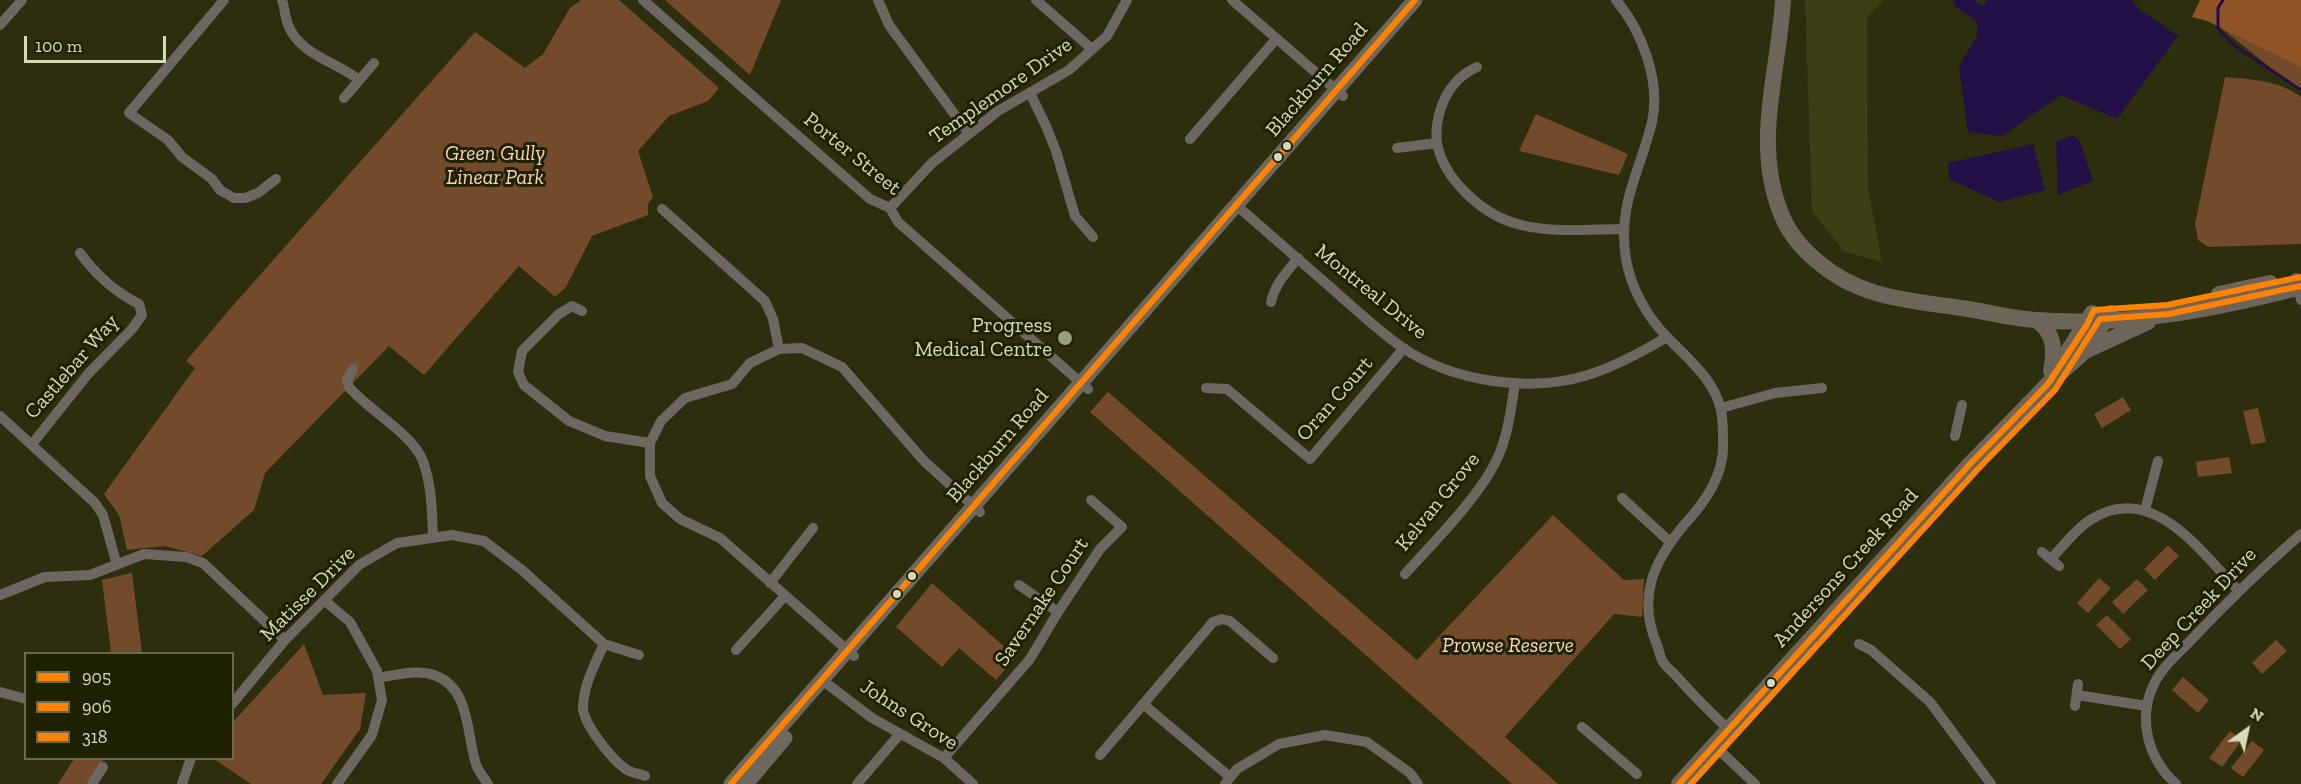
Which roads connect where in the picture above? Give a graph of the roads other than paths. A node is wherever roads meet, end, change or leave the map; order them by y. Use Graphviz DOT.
graph roads {
  1 [pos="22,0"];
  2 [pos="224,0"];
  3 [pos="282,0"];
  4 [pos="643,0"];
  5 [pos="878,0"];
  6 [pos="1036,0"];
  7 [pos="1128,0"];
  8 [pos="1232,0"];
  9 [pos="1415,0"];
  10 [pos="1427,0"];
  11 [pos="1616,0"];
  12 [pos="1783,0"];
  13 [pos="0,25"];
  14 [pos="1276,39"];
  15 [pos="1092,50"];
  16 [pos="374,63"];
  17 [pos="1477,67"];
  18 [pos="359,80"];
  19 [pos="1030,93"];
  20 [pos="1339,93"];
  21 [pos="344,98"];
  22 [pos="969,134"];
  23 [pos="1190,139"];
  24 [pos="1437,143"];
  25 [pos="1397,148"];
  26 [pos="276,179"];
  27 [pos="890,208"];
  28 [pos="1240,208"];
  29 [pos="662,209"];
  30 [pos="1624,229"];
  31 [pos="1093,237"];
  32 [pos="80,253"];
  33 [pos="1298,258"];
  34 [pos="2299,286"];
  35 [pos="1271,302"];
  36 [pos="1964,308"];
  37 [pos="582,311"];
  38 [pos="2172,314"];
  39 [pos="2100,315"];
  40 [pos="2036,320"];
  41 [pos="1667,337"];
  42 [pos="1404,348"];
  43 [pos="779,349"];
  44 [pos="2084,352"];
  45 [pos="353,369"];
  46 [pos="1515,383"];
  47 [pos="2048,384"];
  48 [pos="1084,386"];
  49 [pos="1206,388"];
  50 [pos="1822,388"];
  51 [pos="1962,405"];
  52 [pos="1721,408"];
  53 [pos="0,416"];
  54 [pos="1955,436"];
  55 [pos="650,443"];
  56 [pos="32,444"];
  57 [pos="2158,461"];
  58 [pos="1622,498"];
  59 [pos="1091,500"];
  60 [pos="976,509"];
  61 [pos="2145,510"];
  62 [pos="813,528"];
  63 [pos="2301,534"];
  64 [pos="433,538"];
  65 [pos="1670,542"];
  66 [pos="2050,559"];
  67 [pos="117,565"];
  68 [pos="1405,574"];
  69 [pos="770,583"];
  70 [pos="1019,585"];
  71 [pos="2238,590"];
  72 [pos="0,595"];
  73 [pos="785,596"];
  74 [pos="324,600"];
  75 [pos="1058,612"];
  76 [pos="285,640"];
  77 [pos="604,644"];
  78 [pos="1859,644"];
  79 [pos="736,650"];
  80 [pos="851,653"];
  81 [pos="639,655"];
  82 [pos="1273,658"];
  83 [pos="378,678"];
  84 [pos="826,682"];
  85 [pos="0,692"];
  86 [pos="2076,695"];
  87 [pos="24,698"];
  88 [pos="234,702"];
  89 [pos="1143,704"];
  90 [pos="2147,706"];
  91 [pos="1582,728"];
  92 [pos="1729,730"];
  93 [pos="899,735"];
  94 [pos="1715,746"];
  95 [pos="1100,754"];
  96 [pos="944,758"];
  97 [pos="191,760"];
  98 [pos="103,767"];
  99 [pos="1637,774"];
  100 [pos="645,776"];
  101 [pos="1227,781"];
  102 [pos="92,784"];
  103 [pos="182,784"];
  104 [pos="337,784"];
  105 [pos="488,784"];
  106 [pos="731,784"];
  107 [pos="746,784"];
  108 [pos="857,784"];
  109 [pos="974,784"];
  110 [pos="1418,784"];
  111 [pos="1679,784"];
  112 [pos="1755,784"];
  113 [pos="1990,784"];
  114 [pos="2176,784"];
  1 -- 13 [label="street"];
  2 -- 26 [label="street"];
  3 -- 18 [label="street"];
  4 -- 27 [label="street, Porter Street"];
  5 -- 22 [label="street"];
  6 -- 15 [label="street"];
  7 -- 15 [label="street, Templemore Drive"];
  8 -- 14 [label="street"];
  9 -- 20 [label="main road, Blackburn Road"];
  10 -- 20 [label="main road, Blackburn Road"];
  11 -- 30 [label="street"];
  12 -- 36 [label="main road"];
  14 -- 20 [label="street"];
  14 -- 23 [label="street"];
  15 -- 19 [label="street, Templemore Drive"];
  16 -- 18 [label="street"];
  17 -- 24 [label="street"];
  18 -- 21 [label="street"];
  19 -- 22 [label="street, Templemore Drive"];
  19 -- 31 [label="street"];
  20 -- 28 [label="main road, Blackburn Road"];
  22 -- 27 [label="street, Templemore Drive"];
  24 -- 25 [label="street"];
  24 -- 30 [label="street"];
  27 -- 48 [label="street, Porter Street"];
  28 -- 33 [label="street, Montreal Drive"];
  28 -- 48 [label="main road, Blackburn Road"];
  29 -- 43 [label="street"];
  30 -- 41 [label="street"];
  32 -- 56 [label="street, Castlebar Way"];
  33 -- 35 [label="street"];
  33 -- 42 [label="street, Montreal Drive"];
  34 -- 38 [label="main road"];
  34 -- 39 [label="main road"];
  36 -- 39 [label="main road"];
  36 -- 40 [label="main road"];
  37 -- 55 [label="street"];
  38 -- 39 [label="main road"];
  38 -- 44 [label="main road"];
  39 -- 40 [label="main road"];
  39 -- 44 [label="main road, Andersons Creek Road"];
  39 -- 47 [label="main road, Andersons Creek Road"];
  40 -- 47 [label="main road"];
  41 -- 46 [label="street, Montreal Drive"];
  41 -- 52 [label="street"];
  42 -- 46 [label="street, Montreal Drive"];
  42 -- 49 [label="street, Oran Court"];
  43 -- 55 [label="street"];
  43 -- 60 [label="street"];
  44 -- 47 [label="main road, Andersons Creek Road"];
  45 -- 64 [label="street"];
  46 -- 68 [label="street, Kelvan Grove"];
  47 -- 92 [label="main road, Andersons Creek Road"];
  48 -- 60 [label="main road, Blackburn Road"];
  50 -- 52 [label="street"];
  51 -- 54 [label="street"];
  52 -- 65 [label="street"];
  53 -- 56 [label="street"];
  55 -- 69 [label="street"];
  56 -- 67 [label="street"];
  57 -- 61 [label="street"];
  58 -- 65 [label="street"];
  59 -- 75 [label="street, Savernake Court"];
  60 -- 80 [label="main road, Blackburn Road"];
  61 -- 66 [label="street"];
  61 -- 71 [label="street"];
  62 -- 69 [label="street"];
  63 -- 71 [label="street, Deep Creek Drive"];
  64 -- 74 [label="street, Matisse Drive"];
  64 -- 77 [label="street, Matisse Drive"];
  65 -- 92 [label="street"];
  67 -- 72 [label="street"];
  67 -- 76 [label="street"];
  69 -- 73 [label="street"];
  70 -- 75 [label="street"];
  71 -- 90 [label="street, Deep Creek Drive"];
  73 -- 79 [label="street"];
  73 -- 80 [label="street"];
  74 -- 76 [label="street, Matisse Drive"];
  74 -- 83 [label="street"];
  75 -- 96 [label="street, Savernake Court"];
  76 -- 88 [label="street, Matisse Drive"];
  77 -- 81 [label="street, Matisse Drive"];
  77 -- 100 [label="street"];
  78 -- 113 [label="street"];
  80 -- 84 [label="main road, Blackburn Road"];
  82 -- 89 [label="street"];
  83 -- 104 [label="street"];
  83 -- 105 [label="street"];
  84 -- 93 [label="street, Johns Grove"];
  84 -- 106 [label="main road, Blackburn Road"];
  84 -- 107 [label="main road, Blackburn Road"];
  85 -- 87 [label="street"];
  86 -- 90 [label="street"];
  89 -- 95 [label="street"];
  89 -- 101 [label="street"];
  90 -- 114 [label="street, Deep Creek Drive"];
  91 -- 99 [label="street"];
  92 -- 94 [label="main road, Andersons Creek Road"];
  93 -- 96 [label="street, Johns Grove"];
  93 -- 108 [label="street"];
  94 -- 111 [label="main road, Andersons Creek Road"];
  94 -- 112 [label="street"];
  96 -- 109 [label="street, Johns Grove"];
  97 -- 103 [label="street"];
  98 -- 102 [label="street"];
  101 -- 110 [label="street"];
}
